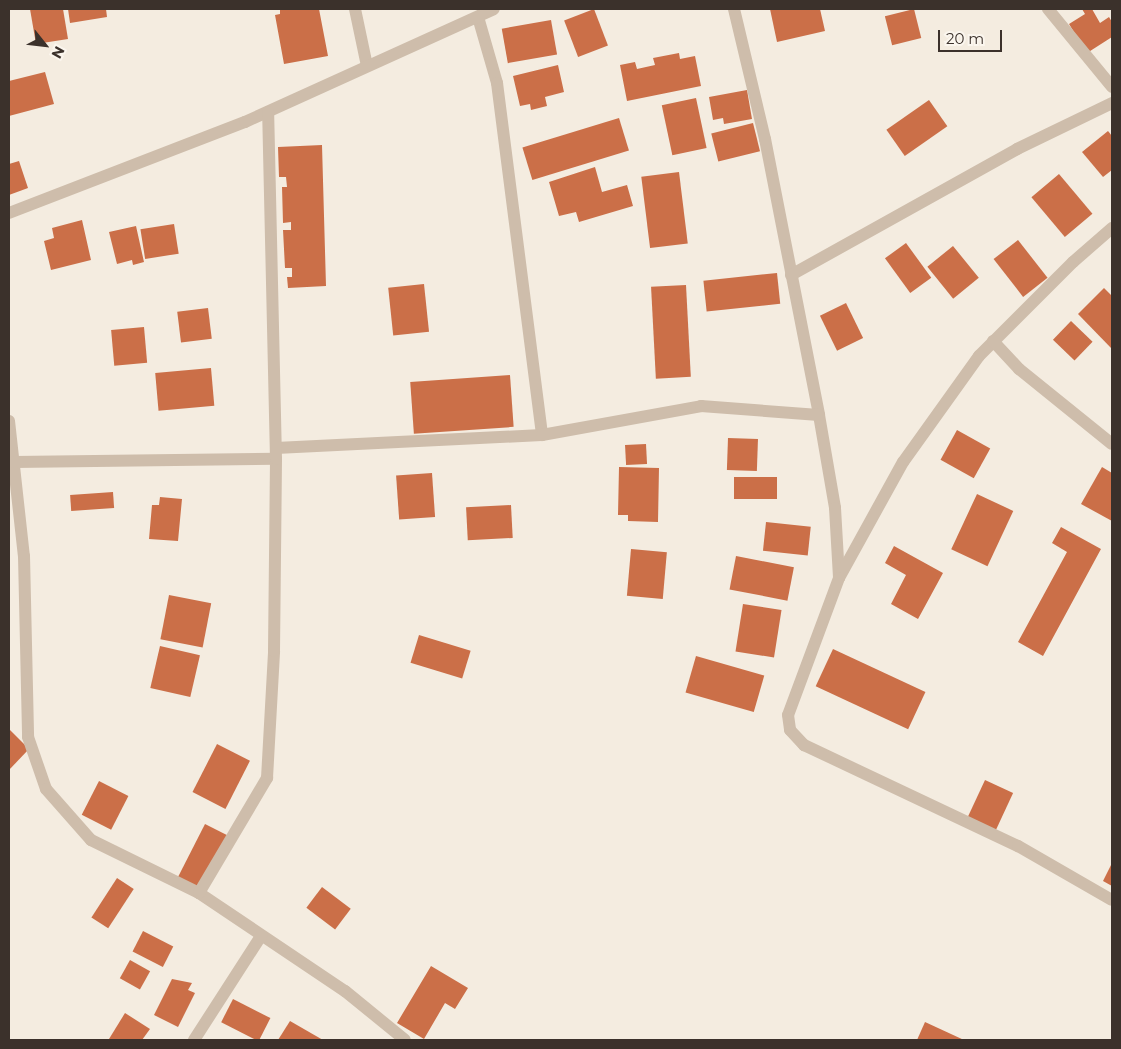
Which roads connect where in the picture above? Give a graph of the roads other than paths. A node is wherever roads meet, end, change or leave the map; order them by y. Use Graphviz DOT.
graph roads {
  1 [pos="355,9"];
  2 [pos="494,9"];
  3 [pos="734,9"];
  4 [pos="1048,9"];
  5 [pos="478,18"];
  6 [pos="367,66"];
  7 [pos="1112,87"];
  8 [pos="1112,103"];
  9 [pos="268,112"];
  10 [pos="9,213"];
  11 [pos="1112,228"];
  12 [pos="791,275"];
  13 [pos="993,341"];
  14 [pos="819,415"];
  15 [pos="9,421"];
  16 [pos="542,435"];
  17 [pos="1112,444"];
  18 [pos="276,454"];
  19 [pos="14,462"];
  20 [pos="13,479"];
  21 [pos="839,578"];
  22 [pos="199,893"];
  23 [pos="1112,900"];
  24 [pos="261,936"];
  25 [pos="194,1040"];
  26 [pos="405,1040"];
  1 -- 6 [label="street"];
  2 -- 5 [label="street"];
  3 -- 12 [label="street"];
  4 -- 7 [label="street"];
  5 -- 6 [label="street"];
  5 -- 16 [label="street"];
  6 -- 9 [label="street"];
  8 -- 12 [label="street"];
  9 -- 10 [label="street"];
  9 -- 18 [label="street"];
  11 -- 13 [label="street"];
  12 -- 14 [label="street"];
  13 -- 17 [label="street"];
  13 -- 21 [label="street"];
  14 -- 16 [label="street"];
  14 -- 21 [label="street"];
  15 -- 19 [label="street"];
  16 -- 18 [label="street"];
  18 -- 19 [label="street"];
  18 -- 22 [label="street"];
  19 -- 20 [label="street"];
  20 -- 22 [label="street"];
  21 -- 23 [label="street"];
  22 -- 24 [label="street"];
  24 -- 25 [label="street"];
  24 -- 26 [label="street"];
}
